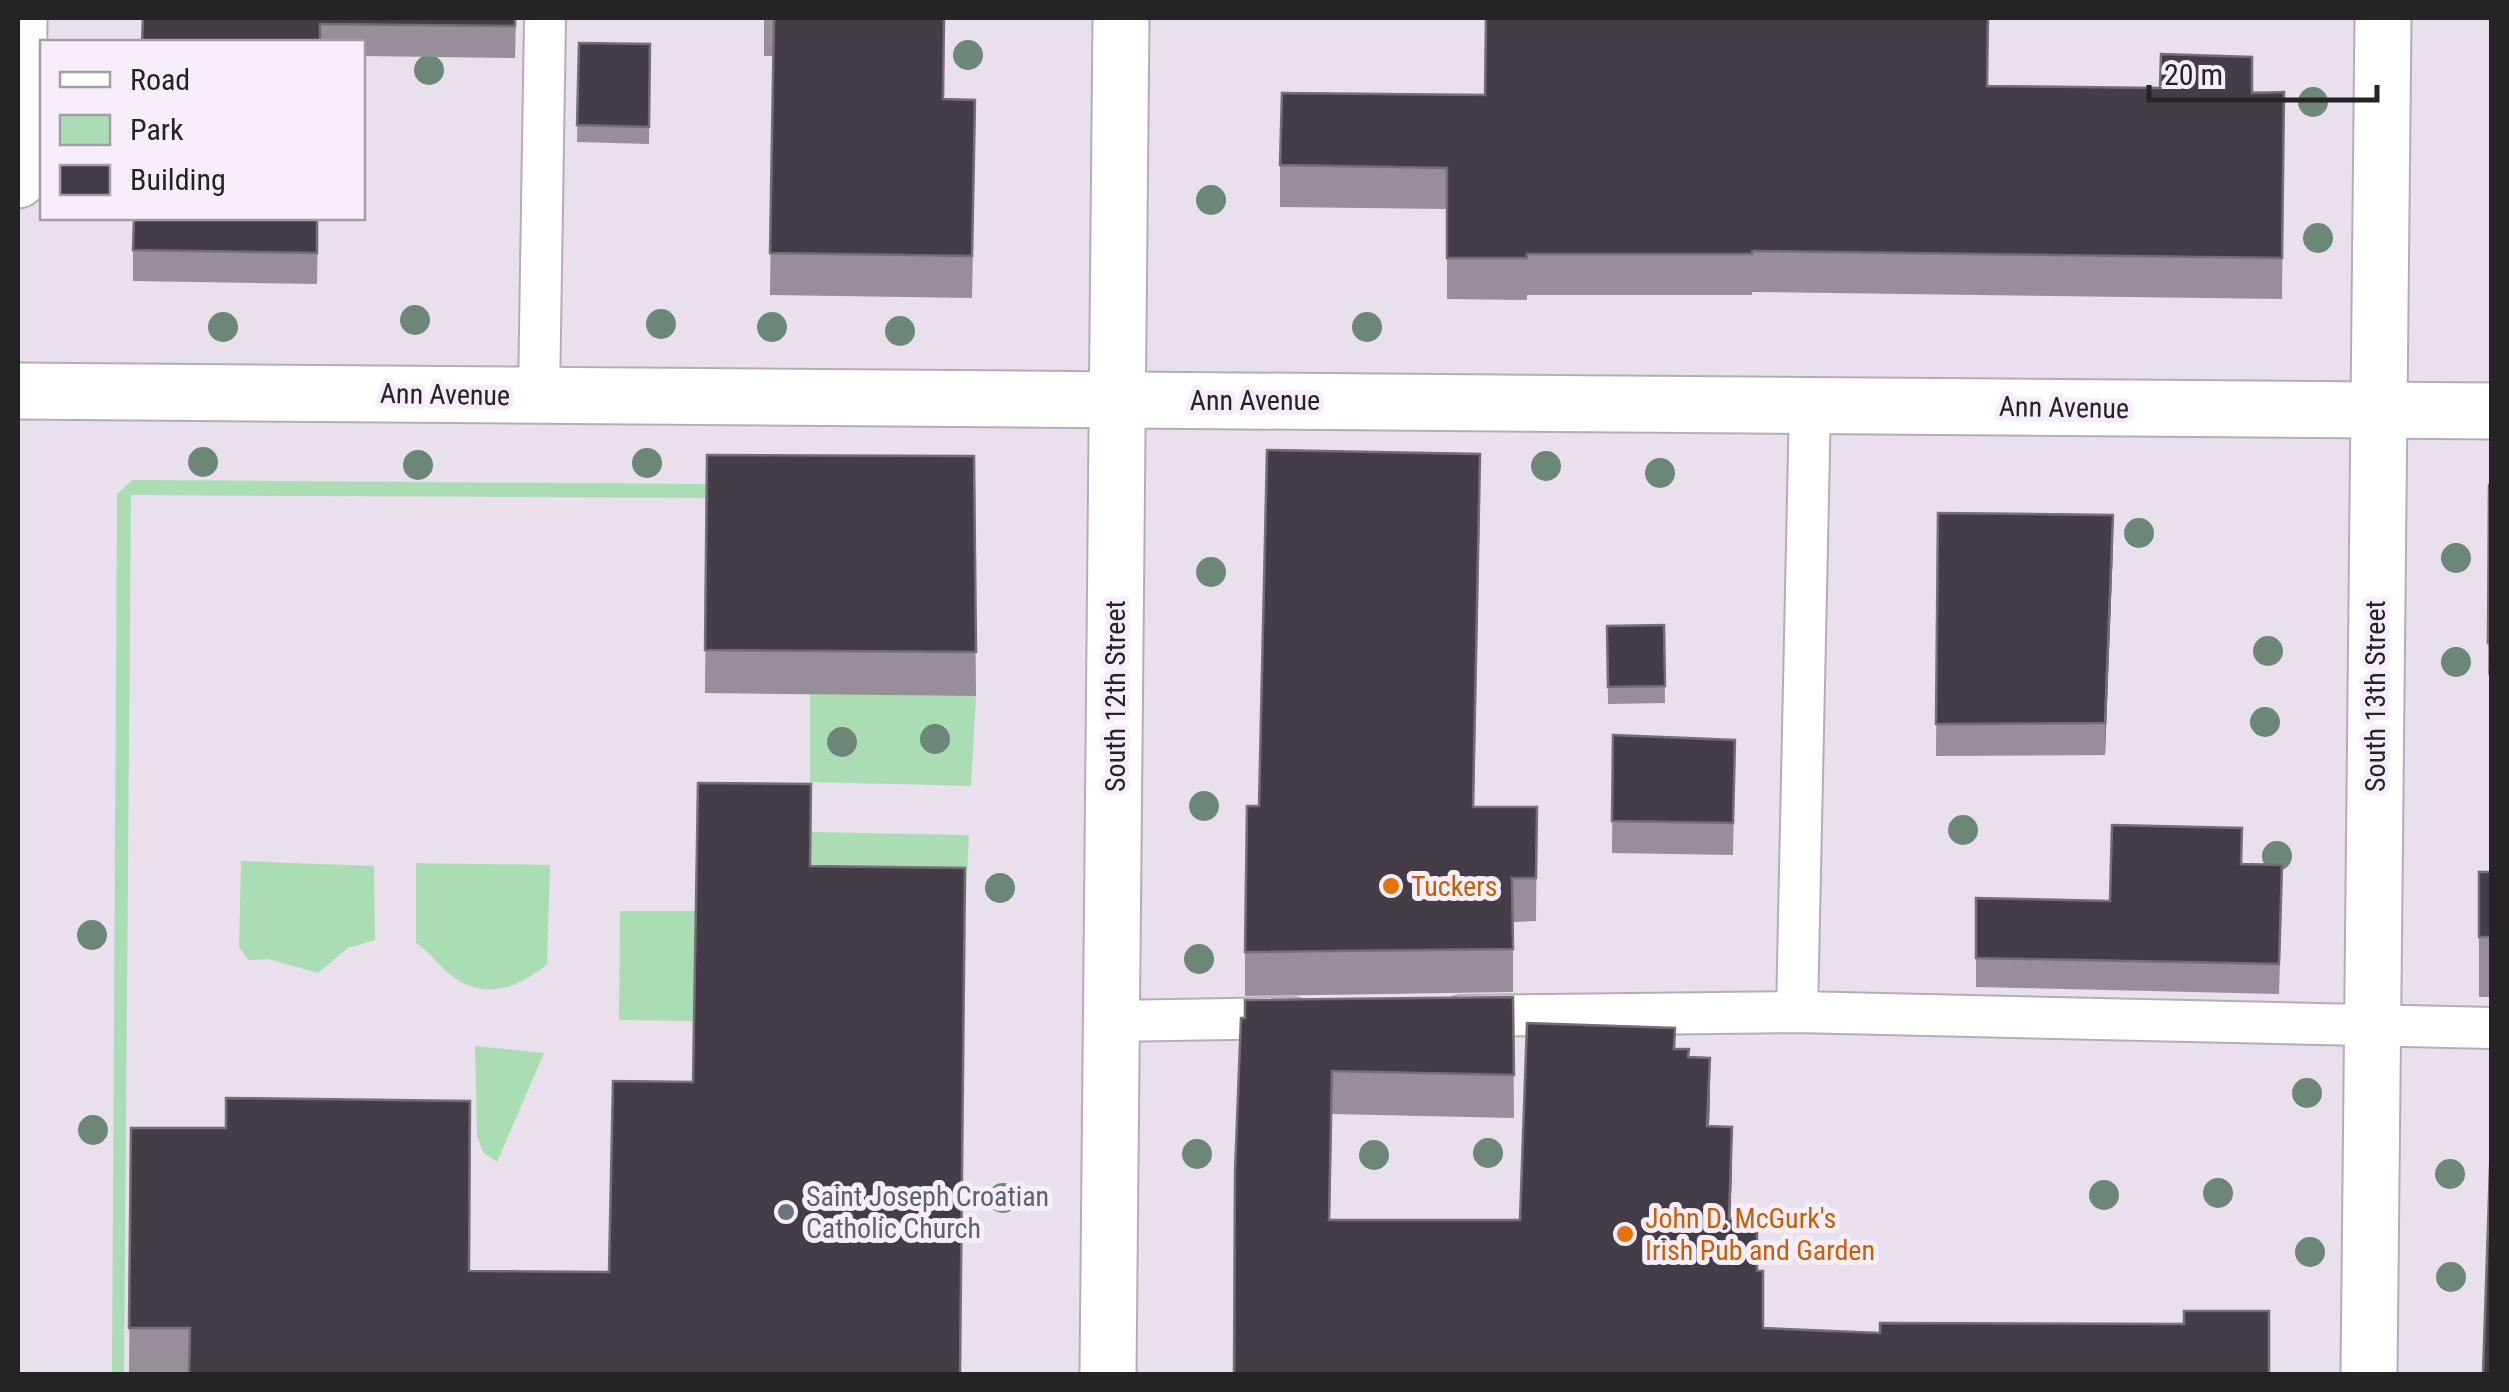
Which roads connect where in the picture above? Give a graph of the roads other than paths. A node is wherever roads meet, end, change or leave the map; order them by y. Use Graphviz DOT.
graph roads {
  1 [pos="19,18"];
  2 [pos="545,18"];
  3 [pos="1121,18"];
  4 [pos="2383,18"];
  5 [pos="18,180"];
  6 [pos="18,391"];
  7 [pos="540,395"];
  8 [pos="1118,400"];
  9 [pos="1810,404"];
  10 [pos="2377,410"];
  11 [pos="2492,411"];
  12 [pos="1797,1012"];
  13 [pos="1417,1017"];
  14 [pos="1337,1018"];
  15 [pos="1112,1021"];
  16 [pos="2373,1025"];
  17 [pos="2492,1028"];
  18 [pos="1108,1374"];
  19 [pos="2369,1374"];
  1 -- 5 [label="street"];
  2 -- 7 [label="lane"];
  3 -- 8 [label="street, South 12th Street"];
  4 -- 10 [label="street, South 13th Street"];
  6 -- 7 [label="street, Ann Avenue"];
  7 -- 8 [label="street, Ann Avenue"];
  8 -- 9 [label="street, Ann Avenue"];
  8 -- 15 [label="street, South 12th Street"];
  9 -- 10 [label="street, Ann Avenue"];
  9 -- 12 [label="lane"];
  10 -- 11 [label="street, Ann Avenue"];
  10 -- 16 [label="street, South 13th Street"];
  12 -- 13 [label="lane"];
  12 -- 16 [label="lane"];
  14 -- 15 [label="lane"];
  15 -- 18 [label="street, South 12th Street"];
  16 -- 17 [label="lane"];
  16 -- 19 [label="street, South 13th Street"];
}
